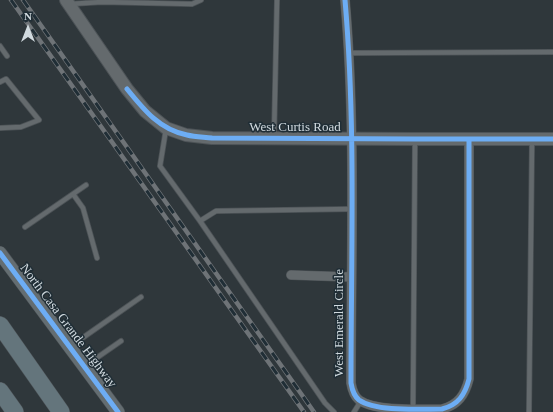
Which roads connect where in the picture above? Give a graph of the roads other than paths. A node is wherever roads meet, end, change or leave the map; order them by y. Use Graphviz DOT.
graph roads {
  1 [pos="201,0"];
  2 [pos="277,0"];
  3 [pos="345,0"];
  4 [pos="67,2"];
  5 [pos="0,46"];
  6 [pos="553,52"];
  7 [pos="349,53"];
  8 [pos="7,56"];
  9 [pos="0,82"];
  10 [pos="0,128"];
  11 [pos="166,128"];
  12 [pos="274,139"];
  13 [pos="352,139"];
  14 [pos="469,139"];
  15 [pos="532,139"];
  16 [pos="553,139"];
  17 [pos="415,140"];
  18 [pos="86,185"];
  19 [pos="73,194"];
  20 [pos="352,209"];
  21 [pos="200,221"];
  22 [pos="25,227"];
  23 [pos="0,253"];
  24 [pos="97,258"];
  25 [pos="291,275"];
  26 [pos="351,277"];
  27 [pos="141,297"];
  28 [pos="0,326"];
  29 [pos="121,341"];
  30 [pos="69,347"];
  31 [pos="84,367"];
  32 [pos="0,391"];
  33 [pos="361,402"];
  34 [pos="413,409"];
  35 [pos="15,412"];
  36 [pos="61,412"];
  37 [pos="118,412"];
  38 [pos="334,412"];
  39 [pos="354,412"];
  40 [pos="529,412"];
  1 -- 4 [label="lane"];
  2 -- 12 [label="lane"];
  3 -- 7 [label="street, West Emerald Circle"];
  4 -- 11 [label="street, West Curtis Road"];
  5 -- 8 [label="lane"];
  6 -- 7 [label="lane"];
  7 -- 13 [label="street, West Emerald Circle"];
  9 -- 10 [label="lane"];
  11 -- 12 [label="street, West Curtis Road"];
  11 -- 21 [label="lane"];
  12 -- 13 [label="street, West Curtis Road"];
  13 -- 17 [label="street, West Curtis Road"];
  13 -- 20 [label="street, West Emerald Circle"];
  14 -- 15 [label="street, West Curtis Road"];
  14 -- 17 [label="street, West Curtis Road"];
  14 -- 34 [label="street"];
  15 -- 16 [label="street, West Curtis Road"];
  15 -- 40 [label="lane"];
  17 -- 34 [label="lane"];
  18 -- 19 [label="lane"];
  19 -- 22 [label="lane"];
  19 -- 24 [label="lane"];
  20 -- 21 [label="lane"];
  20 -- 26 [label="street, West Emerald Circle"];
  21 -- 38 [label="lane"];
  23 -- 30 [label="main road, North Casa Grande Highway"];
  25 -- 26 [label="street"];
  26 -- 33 [label="street, West Emerald Circle"];
  27 -- 30 [label="lane"];
  28 -- 36 [label="highway"];
  29 -- 31 [label="lane"];
  30 -- 31 [label="main road, North Casa Grande Highway"];
  31 -- 37 [label="main road, North Casa Grande Highway"];
  32 -- 35 [label="highway"];
  33 -- 34 [label="street"];
  33 -- 39 [label="lane"];
}
